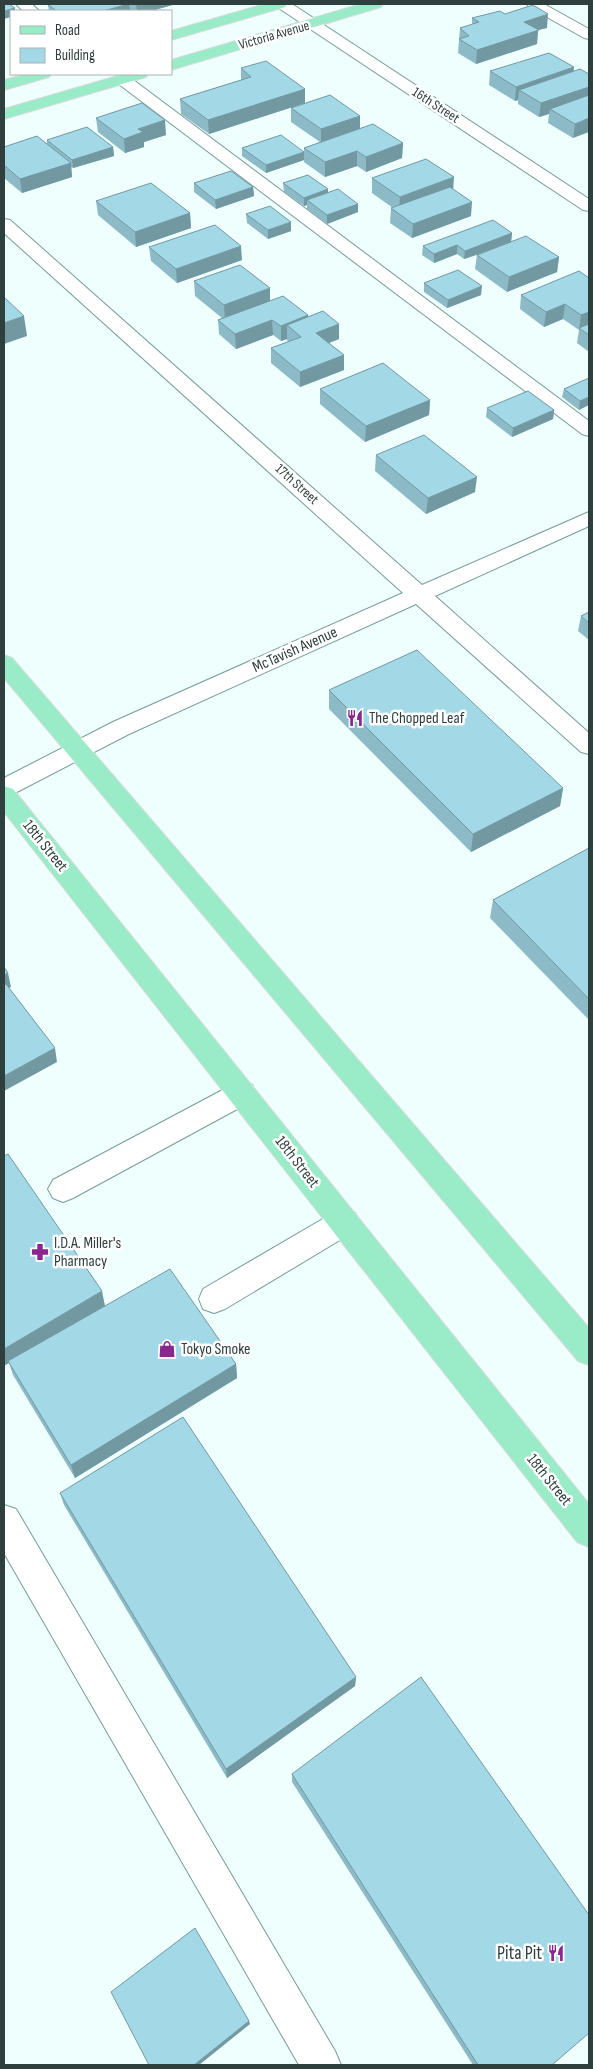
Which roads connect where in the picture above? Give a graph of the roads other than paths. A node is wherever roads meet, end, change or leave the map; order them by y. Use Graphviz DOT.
graph roads {
  1 [pos="281,4"];
  2 [pos="376,4"];
  3 [pos="534,4"];
  4 [pos="312,23"];
  5 [pos="589,35"];
  6 [pos="172,36"];
  7 [pos="172,65"];
  8 [pos="39,75"];
  9 [pos="136,75"];
  10 [pos="122,79"];
  11 [pos="4,85"];
  12 [pos="4,114"];
  13 [pos="589,206"];
  14 [pos="4,224"];
  15 [pos="589,430"];
  16 [pos="589,518"];
  17 [pos="420,594"];
  18 [pos="4,663"];
  19 [pos="589,746"];
  20 [pos="78,751"];
  21 [pos="4,788"];
  22 [pos="4,795"];
  23 [pos="242,1093"];
  24 [pos="63,1189"];
  25 [pos="344,1222"];
  26 [pos="214,1299"];
  27 [pos="589,1351"];
  28 [pos="4,1521"];
  29 [pos="589,1530"];
  30 [pos="321,2065"];
  1 -- 4 [label="street, 16th Street"];
  1 -- 6 [label="main road, Victoria Avenue"];
  2 -- 4 [label="main road, Victoria Avenue"];
  3 -- 5 [label="street"];
  4 -- 7 [label="main road, Victoria Avenue"];
  4 -- 13 [label="street, 16th Street"];
  8 -- 11 [label="main road"];
  9 -- 10 [label="main road"];
  10 -- 12 [label="main road"];
  10 -- 15 [label="street"];
  14 -- 17 [label="street, 17th Street"];
  16 -- 17 [label="street, McTavish Avenue"];
  17 -- 19 [label="street, 17th Street"];
  17 -- 20 [label="street, McTavish Avenue"];
  18 -- 20 [label="main road"];
  20 -- 21 [label="street, McTavish Avenue"];
  20 -- 27 [label="main road"];
  22 -- 23 [label="main road, 18th Street"];
  23 -- 24 [label="street"];
  23 -- 25 [label="main road, 18th Street"];
  25 -- 26 [label="street"];
  25 -- 29 [label="main road, 18th Street"];
  28 -- 30 [label="street"];
}
